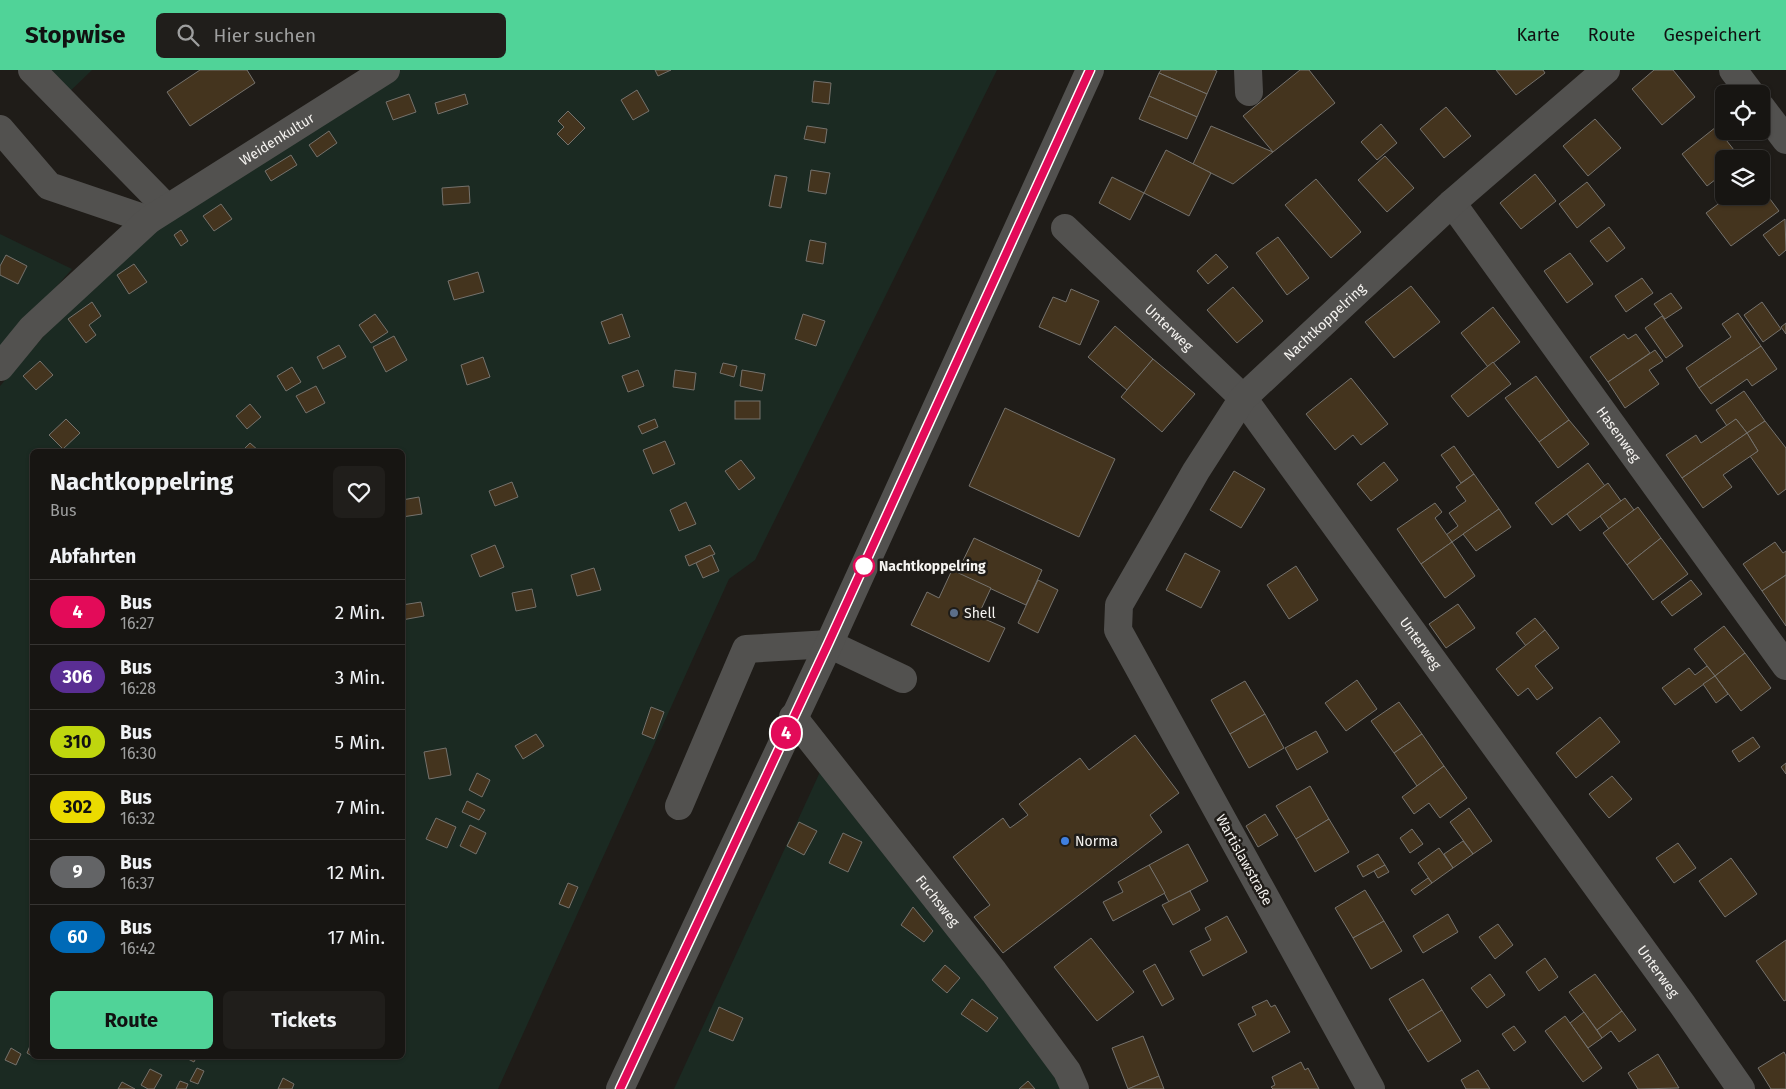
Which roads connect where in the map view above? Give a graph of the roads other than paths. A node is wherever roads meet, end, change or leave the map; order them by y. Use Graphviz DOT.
graph roads {
  1 [pos="32,70"];
  2 [pos="386,70"];
  3 [pos="1090,70"];
  4 [pos="1606,70"];
  5 [pos="1733,70"];
  6 [pos="1744,85"];
  7 [pos="1770,119"];
  8 [pos="0,129"];
  9 [pos="1786,140"];
  10 [pos="1452,204"];
  11 [pos="158,214"];
  12 [pos="1065,228"];
  13 [pos="0,367"];
  14 [pos="1243,398"];
  15 [pos="1118,630"];
  16 [pos="828,644"];
  17 [pos="1786,666"];
  18 [pos="903,678"];
  19 [pos="794,717"];
  20 [pos="679,806"];
  21 [pos="620,1089"];
  22 [pos="1074,1089"];
  23 [pos="1371,1089"];
  24 [pos="1741,1089"];
  1 -- 11 [label="street"];
  2 -- 11 [label="street, Weidenkultur"];
  3 -- 16 [label="street"];
  4 -- 10 [label="street, Nachtkoppelring"];
  5 -- 6 [label="street"];
  7 -- 9 [label="street"];
  8 -- 11 [label="street"];
  10 -- 14 [label="street, Nachtkoppelring"];
  10 -- 17 [label="street, Hasenweg"];
  11 -- 13 [label="street, Weidenkultur"];
  12 -- 14 [label="street, Unterweg"];
  14 -- 15 [label="street, Nachtkoppelring"];
  14 -- 24 [label="street, Unterweg"];
  15 -- 23 [label="street, Wartislawstraße"];
  16 -- 18 [label="street"];
  16 -- 19 [label="street"];
  16 -- 20 [label="street"];
  19 -- 21 [label="street"];
  19 -- 22 [label="street, Fuchsweg"];
}
